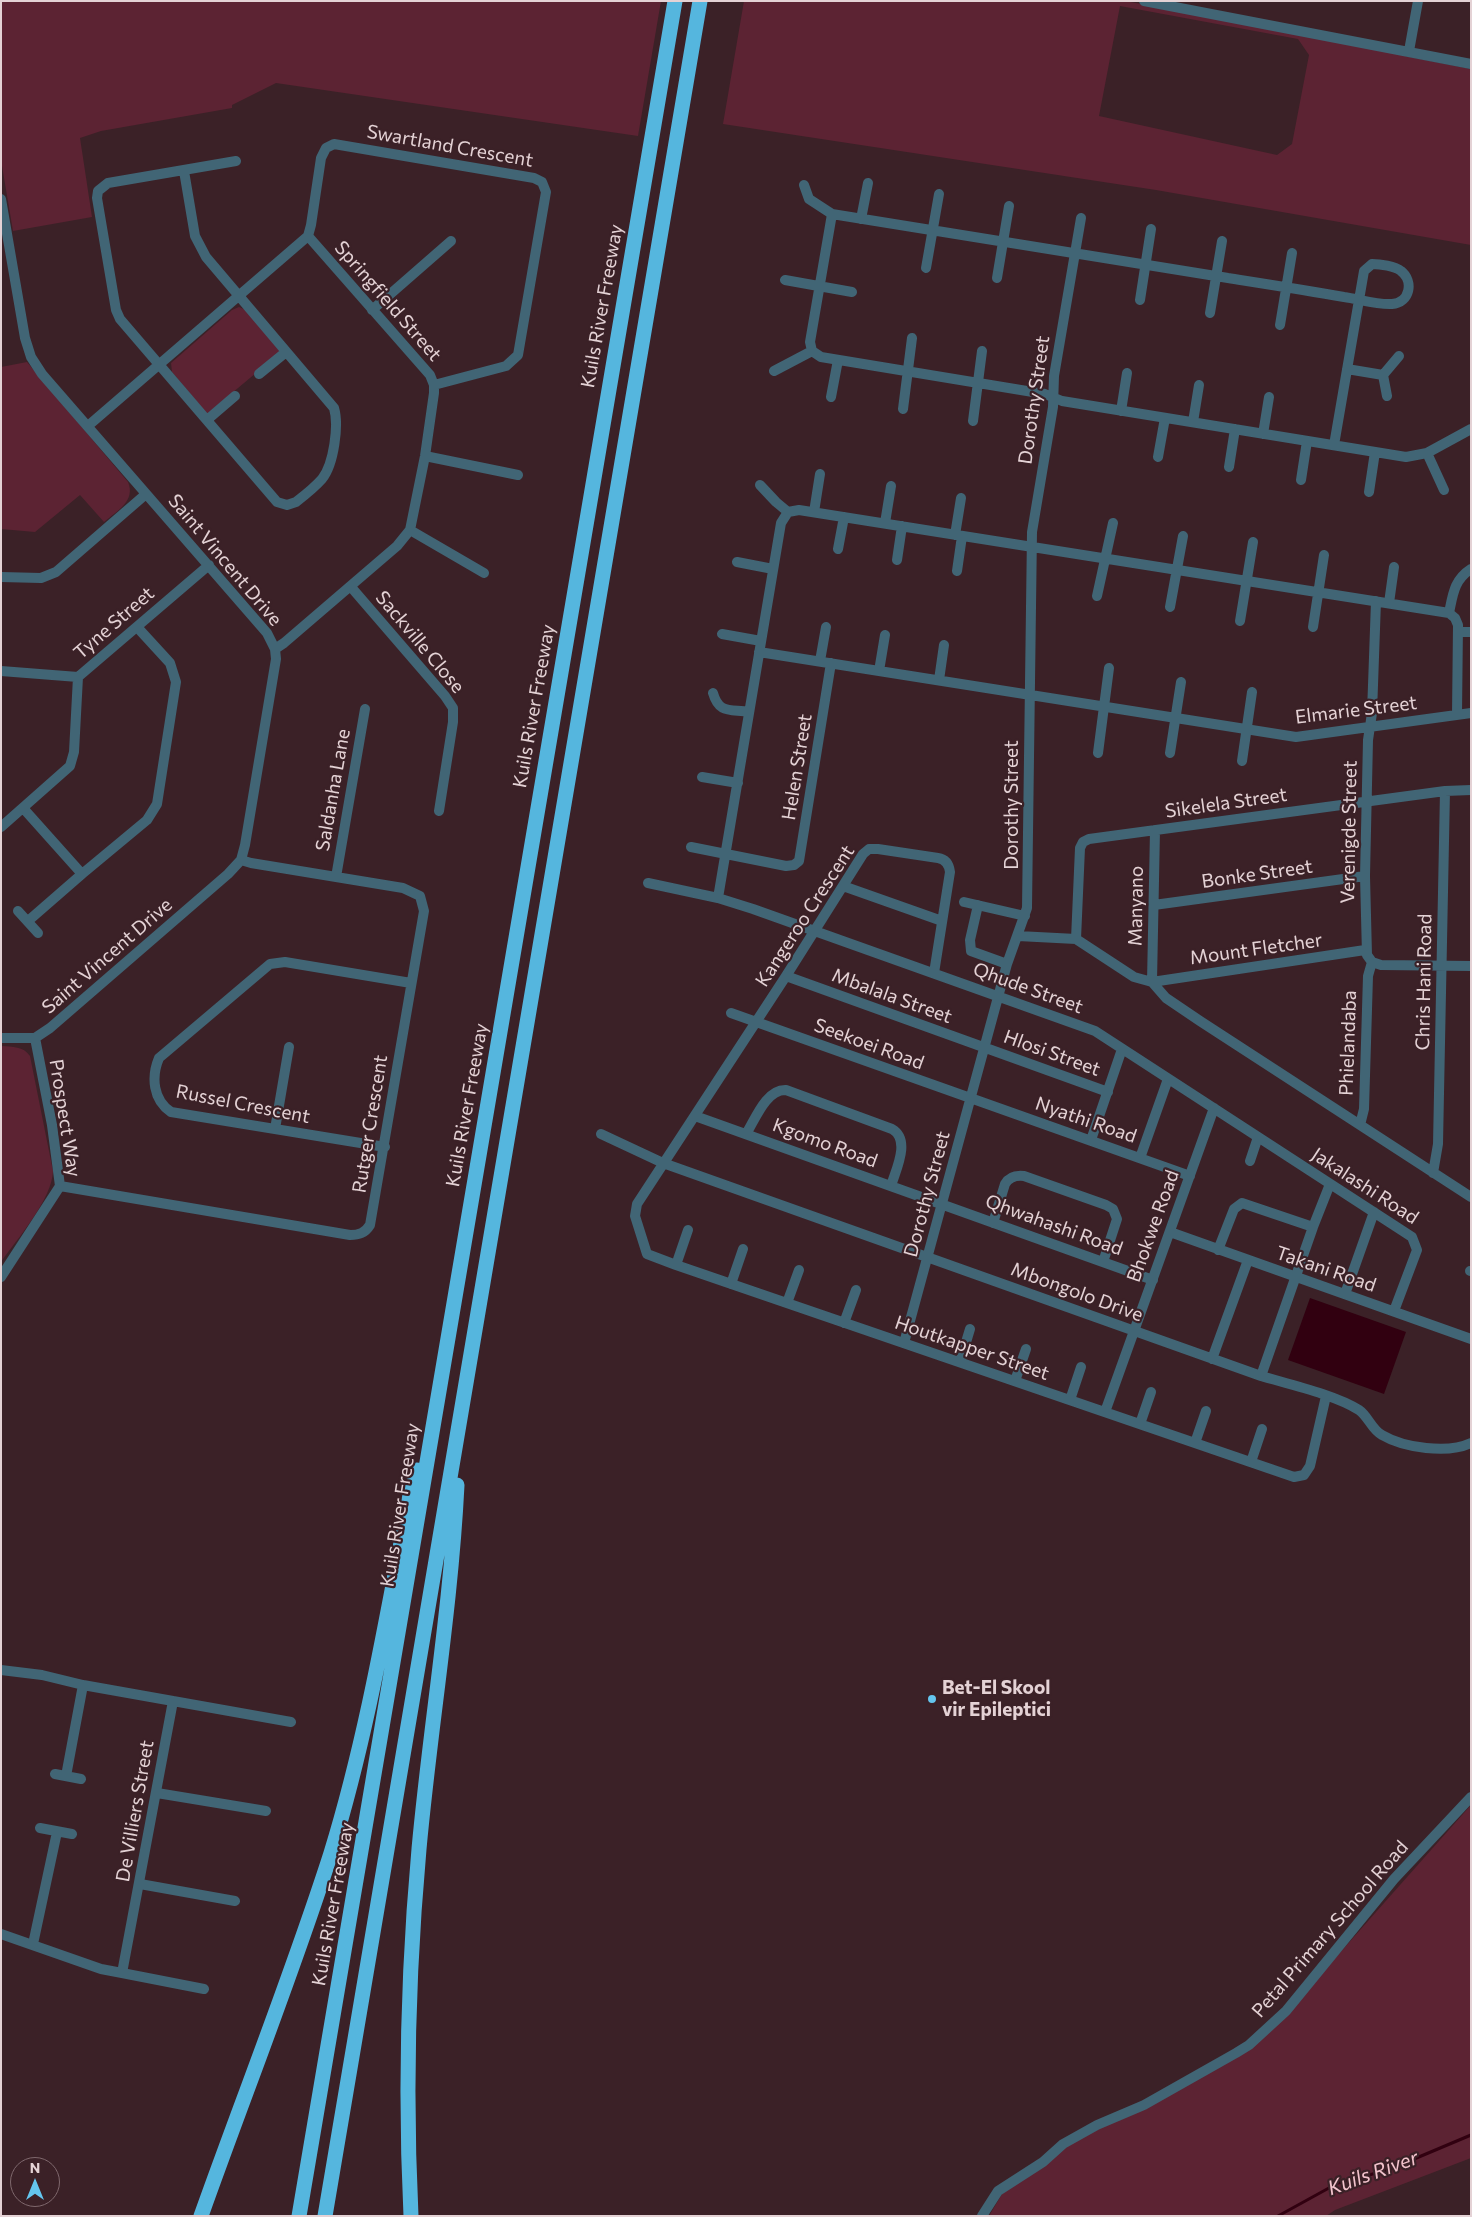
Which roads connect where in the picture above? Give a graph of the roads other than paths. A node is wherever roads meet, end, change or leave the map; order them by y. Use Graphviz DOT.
graph roads {
  1 [pos="675,1"];
  2 [pos="700,1"];
  3 [pos="1144,1"];
  4 [pos="1418,1"];
  5 [pos="1409,51"];
  6 [pos="1471,64"];
  7 [pos="236,161"];
  8 [pos="184,171"];
  9 [pos="868,183"];
  10 [pos="804,185"];
  11 [pos="939,194"];
  12 [pos="2,202"];
  13 [pos="1009,206"];
  14 [pos="832,214"];
  15 [pos="1081,218"];
  16 [pos="862,219"];
  17 [pos="1151,229"];
  18 [pos="933,231"];
  19 [pos="308,236"];
  20 [pos="452,241"];
  21 [pos="1222,241"];
  22 [pos="1003,242"];
  23 [pos="1292,253"];
  24 [pos="1075,254"];
  25 [pos="1145,265"];
  26 [pos="926,268"];
  27 [pos="1216,276"];
  28 [pos="997,278"];
  29 [pos="785,280"];
  30 [pos="820,286"];
  31 [pos="1286,287"];
  32 [pos="852,292"];
  33 [pos="239,297"];
  34 [pos="1358,299"];
  35 [pos="1140,300"];
  36 [pos="372,310"];
  37 [pos="1210,313"];
  38 [pos="1280,325"];
  39 [pos="912,338"];
  40 [pos="812,351"];
  41 [pos="982,351"];
  42 [pos="286,352"];
  43 [pos="1400,356"];
  44 [pos="838,360"];
  45 [pos="159,365"];
  46 [pos="1347,369"];
  47 [pos="774,370"];
  48 [pos="908,372"];
  49 [pos="1127,373"];
  50 [pos="259,374"];
  51 [pos="1384,375"];
  52 [pos="978,383"];
  53 [pos="434,385"];
  54 [pos="1199,385"];
  55 [pos="235,396"];
  56 [pos="1387,396"];
  57 [pos="831,397"];
  58 [pos="1053,398"];
  59 [pos="1269,398"];
  60 [pos="903,409"];
  61 [pos="1121,411"];
  62 [pos="1165,418"];
  63 [pos="207,420"];
  64 [pos="973,420"];
  65 [pos="1193,422"];
  66 [pos="89,425"];
  67 [pos="1235,429"];
  68 [pos="1471,429"];
  69 [pos="1263,434"];
  70 [pos="1307,441"];
  71 [pos="1334,445"];
  72 [pos="1375,452"];
  73 [pos="1427,453"];
  74 [pos="425,456"];
  75 [pos="1158,457"];
  76 [pos="1229,467"];
  77 [pos="820,474"];
  78 [pos="518,475"];
  79 [pos="1301,480"];
  80 [pos="760,485"];
  81 [pos="891,486"];
  82 [pos="1444,490"];
  83 [pos="1369,492"];
  84 [pos="146,494"];
  85 [pos="961,498"];
  86 [pos="788,512"];
  87 [pos="814,512"];
  88 [pos="844,517"];
  89 [pos="885,523"];
  90 [pos="1113,523"];
  91 [pos="902,526"];
  92 [pos="410,530"];
  93 [pos="959,535"];
  94 [pos="1183,536"];
  95 [pos="1253,542"];
  96 [pos="1032,547"];
  97 [pos="838,549"];
  98 [pos="1324,555"];
  99 [pos="1105,559"];
  100 [pos="898,560"];
  101 [pos="737,562"];
  102 [pos="209,565"];
  103 [pos="1394,567"];
  104 [pos="773,569"];
  105 [pos="1471,569"];
  106 [pos="1176,570"];
  107 [pos="957,571"];
  108 [pos="484,573"];
  109 [pos="1,577"];
  110 [pos="1246,581"];
  111 [pos="351,587"];
  112 [pos="1318,592"];
  113 [pos="1097,596"];
  114 [pos="1376,601"];
  115 [pos="1389,603"];
  116 [pos="1170,607"];
  117 [pos="1449,613"];
  118 [pos="1240,621"];
  119 [pos="137,627"];
  120 [pos="826,627"];
  121 [pos="1313,627"];
  122 [pos="1458,632"];
  123 [pos="1471,632"];
  124 [pos="722,634"];
  125 [pos="885,635"];
  126 [pos="761,641"];
  127 [pos="944,644"];
  128 [pos="275,649"];
  129 [pos="760,652"];
  130 [pos="826,662"];
  131 [pos="1109,668"];
  132 [pos="1,671"];
  133 [pos="879,671"];
  134 [pos="78,677"];
  135 [pos="939,680"];
  136 [pos="1181,682"];
  137 [pos="1252,692"];
  138 [pos="713,693"];
  139 [pos="1030,694"];
  140 [pos="1104,706"];
  141 [pos="365,709"];
  142 [pos="749,712"];
  143 [pos="1471,712"];
  144 [pos="1458,714"];
  145 [pos="1176,718"];
  146 [pos="1370,726"];
  147 [pos="1247,729"];
  148 [pos="1098,753"];
  149 [pos="1170,753"];
  150 [pos="1242,761"];
  151 [pos="702,777"];
  152 [pos="738,783"];
  153 [pos="1471,790"];
  154 [pos="1445,791"];
  155 [pos="1368,801"];
  156 [pos="23,808"];
  157 [pos="439,811"];
  158 [pos="1,827"];
  159 [pos="1155,830"];
  160 [pos="691,847"];
  161 [pos="726,854"];
  162 [pos="241,860"];
  163 [pos="82,874"];
  164 [pos="1365,876"];
  165 [pos="336,877"];
  166 [pos="648,884"];
  167 [pos="843,886"];
  168 [pos="718,898"];
  169 [pos="964,902"];
  170 [pos="978,905"];
  171 [pos="1154,905"];
  172 [pos="18,910"];
  173 [pos="1025,916"];
  174 [pos="942,921"];
  175 [pos="28,922"];
  176 [pos="815,931"];
  177 [pos="38,934"];
  178 [pos="1018,936"];
  179 [pos="1076,939"];
  180 [pos="1366,950"];
  181 [pos="1372,962"];
  182 [pos="1007,964"];
  183 [pos="1441,966"];
  184 [pos="1471,966"];
  185 [pos="934,973"];
  186 [pos="786,976"];
  187 [pos="1152,982"];
  188 [pos="411,983"];
  189 [pos="999,996"];
  190 [pos="731,1013"];
  191 [pos="756,1022"];
  192 [pos="1,1038"];
  193 [pos="35,1038"];
  194 [pos="289,1047"];
  195 [pos="985,1048"];
  196 [pos="1122,1049"];
  197 [pos="1168,1079"];
  198 [pos="1108,1092"];
  199 [pos="970,1098"];
  200 [pos="1214,1108"];
  201 [pos="695,1116"];
  202 [pos="1360,1125"];
  203 [pos="275,1129"];
  204 [pos="601,1134"];
  205 [pos="746,1134"];
  206 [pos="1258,1137"];
  207 [pos="1091,1140"];
  208 [pos="385,1147"];
  209 [pos="1140,1158"];
  210 [pos="1250,1161"];
  211 [pos="664,1163"];
  212 [pos="1433,1172"];
  213 [pos="1190,1176"];
  214 [pos="1330,1184"];
  215 [pos="60,1186"];
  216 [pos="891,1186"];
  217 [pos="1471,1197"];
  218 [pos="943,1204"];
  219 [pos="1374,1212"];
  220 [pos="994,1222"];
  221 [pos="1313,1227"];
  222 [pos="688,1230"];
  223 [pos="1170,1232"];
  224 [pos="743,1249"];
  225 [pos="1218,1250"];
  226 [pos="928,1258"];
  227 [pos="1248,1260"];
  228 [pos="1103,1262"];
  229 [pos="676,1265"];
  230 [pos="799,1270"];
  231 [pos="1,1277"];
  232 [pos="1295,1277"];
  233 [pos="1153,1280"];
  234 [pos="731,1284"];
  235 [pos="856,1290"];
  236 [pos="1345,1294"];
  237 [pos="787,1303"];
  238 [pos="1394,1311"];
  239 [pos="844,1323"];
  240 [pos="970,1329"];
  241 [pos="1134,1331"];
  242 [pos="1471,1339"];
  243 [pos="904,1343"];
  244 [pos="1026,1349"];
  245 [pos="1212,1358"];
  246 [pos="960,1362"];
  247 [pos="1081,1368"];
  248 [pos="1261,1376"];
  249 [pos="1015,1381"];
  250 [pos="1151,1392"];
  251 [pos="1326,1396"];
  252 [pos="1070,1400"];
  253 [pos="1206,1411"];
  254 [pos="1105,1412"];
  255 [pos="1140,1424"];
  256 [pos="1262,1429"];
  257 [pos="432,1434"];
  258 [pos="456,1441"];
  259 [pos="1195,1443"];
  260 [pos="1471,1443"];
  261 [pos="1251,1462"];
  262 [pos="1,1670"];
  263 [pos="83,1685"];
  264 [pos="173,1701"];
  265 [pos="291,1722"];
  266 [pos="55,1774"];
  267 [pos="66,1776"];
  268 [pos="81,1779"];
  269 [pos="157,1792"];
  270 [pos="1471,1797"];
  271 [pos="266,1811"];
  272 [pos="40,1828"];
  273 [pos="57,1832"];
  274 [pos="72,1834"];
  275 [pos="140,1884"];
  276 [pos="235,1901"];
  277 [pos="1,1934"];
  278 [pos="33,1944"];
  279 [pos="122,1973"];
  280 [pos="204,1989"];
  281 [pos="201,2216"];
  282 [pos="299,2216"];
  283 [pos="325,2216"];
  284 [pos="411,2216"];
  285 [pos="982,2216"];
  1 -- 257 [label="highway, Kuils River Freeway"];
  2 -- 258 [label="highway"];
  3 -- 5 [label="street"];
  4 -- 5 [label="street"];
  5 -- 6 [label="street"];
  7 -- 8 [label="street"];
  8 -- 33 [label="street"];
  8 -- 45 [label="street"];
  9 -- 16 [label="street"];
  10 -- 14 [label="street"];
  11 -- 18 [label="street"];
  12 -- 66 [label="street, Saint Vincent Drive"];
  13 -- 22 [label="street"];
  14 -- 16 [label="street"];
  14 -- 30 [label="street"];
  15 -- 24 [label="street, Dorothy Street"];
  16 -- 18 [label="street"];
  17 -- 25 [label="street"];
  18 -- 22 [label="street"];
  18 -- 26 [label="street"];
  19 -- 33 [label="street, Springfield Street"];
  19 -- 36 [label="street, Springfield Street"];
  19 -- 53 [label="street, Swartland Crescent"];
  20 -- 36 [label="street"];
  21 -- 27 [label="street"];
  22 -- 24 [label="street"];
  22 -- 28 [label="street"];
  23 -- 31 [label="street"];
  24 -- 25 [label="street"];
  24 -- 58 [label="street, Dorothy Street"];
  25 -- 27 [label="street"];
  25 -- 35 [label="street"];
  27 -- 31 [label="street"];
  27 -- 37 [label="street"];
  29 -- 30 [label="street"];
  30 -- 32 [label="street"];
  30 -- 40 [label="street"];
  31 -- 34 [label="street"];
  31 -- 38 [label="street"];
  33 -- 42 [label="street"];
  33 -- 45 [label="street, Springfield Street"];
  34 -- 34 [label="street"];
  34 -- 46 [label="street"];
  36 -- 53 [label="street, Springfield Street"];
  39 -- 48 [label="street"];
  40 -- 44 [label="street"];
  40 -- 47 [label="street"];
  41 -- 52 [label="street"];
  42 -- 50 [label="street"];
  42 -- 63 [label="street"];
  43 -- 51 [label="street"];
  44 -- 48 [label="street"];
  44 -- 57 [label="street"];
  45 -- 63 [label="street"];
  45 -- 66 [label="street, Springfield Street"];
  46 -- 51 [label="street"];
  46 -- 71 [label="street"];
  48 -- 52 [label="street"];
  48 -- 60 [label="street"];
  49 -- 61 [label="street"];
  51 -- 56 [label="street"];
  52 -- 58 [label="street"];
  52 -- 64 [label="street"];
  53 -- 74 [label="street, Springfield Street"];
  54 -- 65 [label="street"];
  55 -- 63 [label="street"];
  58 -- 61 [label="street"];
  58 -- 96 [label="street, Dorothy Street"];
  59 -- 69 [label="street"];
  61 -- 62 [label="street"];
  62 -- 65 [label="street"];
  62 -- 75 [label="street"];
  65 -- 67 [label="street"];
  66 -- 84 [label="street, Saint Vincent Drive"];
  67 -- 69 [label="street"];
  67 -- 76 [label="street"];
  68 -- 73 [label="street"];
  69 -- 70 [label="street"];
  70 -- 71 [label="street"];
  70 -- 79 [label="street"];
  71 -- 72 [label="street"];
  72 -- 73 [label="street"];
  72 -- 83 [label="street"];
  73 -- 82 [label="street"];
  74 -- 78 [label="street"];
  74 -- 92 [label="street, Springfield Street"];
  77 -- 87 [label="street"];
  80 -- 86 [label="street"];
  81 -- 89 [label="street"];
  84 -- 102 [label="street, Saint Vincent Drive"];
  84 -- 109 [label="street"];
  85 -- 93 [label="street"];
  86 -- 87 [label="street"];
  86 -- 104 [label="street"];
  87 -- 88 [label="street"];
  88 -- 89 [label="street"];
  88 -- 97 [label="street"];
  89 -- 91 [label="street"];
  90 -- 99 [label="street"];
  91 -- 93 [label="street"];
  91 -- 100 [label="street"];
  92 -- 108 [label="street"];
  92 -- 111 [label="street, Springfield Street"];
  93 -- 96 [label="street"];
  93 -- 107 [label="street"];
  94 -- 106 [label="street"];
  95 -- 110 [label="street"];
  96 -- 99 [label="street"];
  96 -- 139 [label="street, Dorothy Street"];
  98 -- 112 [label="street"];
  99 -- 106 [label="street"];
  99 -- 113 [label="street"];
  101 -- 104 [label="street"];
  102 -- 119 [label="street, Tyne Street"];
  102 -- 128 [label="street, Saint Vincent Drive"];
  103 -- 115 [label="street"];
  104 -- 126 [label="street"];
  105 -- 117 [label="street"];
  106 -- 110 [label="street"];
  106 -- 116 [label="street"];
  110 -- 112 [label="street"];
  110 -- 118 [label="street"];
  111 -- 128 [label="street, Springfield Street"];
  111 -- 157 [label="street, Sackville Close"];
  112 -- 114 [label="street"];
  112 -- 121 [label="street"];
  114 -- 115 [label="street"];
  114 -- 146 [label="street, Verenigde Street"];
  115 -- 117 [label="street"];
  117 -- 122 [label="street"];
  119 -- 134 [label="street, Tyne Street"];
  119 -- 163 [label="street"];
  120 -- 130 [label="street"];
  122 -- 123 [label="street"];
  122 -- 144 [label="street"];
  124 -- 126 [label="street"];
  125 -- 133 [label="street"];
  126 -- 129 [label="street"];
  127 -- 135 [label="street"];
  128 -- 162 [label="street, Saint Vincent Drive"];
  129 -- 130 [label="street, Elmarie Street"];
  129 -- 142 [label="street"];
  130 -- 133 [label="street, Elmarie Street"];
  130 -- 161 [label="street, Helen Street"];
  131 -- 140 [label="street"];
  132 -- 134 [label="street, Tyne Street"];
  133 -- 135 [label="street, Elmarie Street"];
  134 -- 156 [label="street"];
  135 -- 139 [label="street, Elmarie Street"];
  136 -- 145 [label="street"];
  137 -- 147 [label="street"];
  138 -- 142 [label="street"];
  139 -- 140 [label="street, Elmarie Street"];
  139 -- 173 [label="street, Dorothy Street"];
  140 -- 145 [label="street, Elmarie Street"];
  140 -- 148 [label="street"];
  141 -- 165 [label="street, Saldanha Lane"];
  142 -- 152 [label="street"];
  143 -- 144 [label="street, Elmarie Street"];
  144 -- 146 [label="street, Elmarie Street"];
  145 -- 147 [label="street, Elmarie Street"];
  145 -- 149 [label="street"];
  146 -- 147 [label="street, Elmarie Street"];
  146 -- 155 [label="street, Verenigde Street"];
  147 -- 150 [label="street"];
  151 -- 152 [label="street"];
  152 -- 161 [label="street"];
  153 -- 154 [label="street, Sikelela Street"];
  154 -- 155 [label="street, Sikelela Street"];
  154 -- 183 [label="street, Chris Hani Road"];
  155 -- 159 [label="street, Sikelela Street"];
  155 -- 164 [label="street, Verenigde Street"];
  156 -- 158 [label="street"];
  156 -- 163 [label="street"];
  159 -- 171 [label="street, Manyano"];
  159 -- 179 [label="street, Sikelela Street"];
  160 -- 161 [label="street"];
  161 -- 168 [label="street"];
  162 -- 165 [label="street, Rutger Crescent"];
  162 -- 193 [label="street, Saint Vincent Drive"];
  163 -- 175 [label="street"];
  164 -- 171 [label="street, Bonke Street"];
  164 -- 180 [label="street, Verenigde Street"];
  165 -- 188 [label="street, Rutger Crescent"];
  166 -- 168 [label="street, Qhude Street"];
  167 -- 174 [label="street"];
  167 -- 174 [label="street, Kangeroo Crescent"];
  167 -- 176 [label="street, Kangeroo Crescent"];
  168 -- 176 [label="street, Qhude Street"];
  169 -- 170 [label="street"];
  170 -- 173 [label="street"];
  170 -- 182 [label="street"];
  171 -- 187 [label="street, Manyano"];
  172 -- 175 [label="street"];
  173 -- 178 [label="street, Dorothy Street"];
  174 -- 185 [label="street, Kangeroo Crescent"];
  175 -- 177 [label="street"];
  176 -- 185 [label="street, Qhude Street"];
  176 -- 186 [label="street, Kangeroo Crescent"];
  178 -- 179 [label="street"];
  178 -- 182 [label="street, Dorothy Street"];
  179 -- 187 [label="street"];
  180 -- 181 [label="street, Verenigde Street"];
  180 -- 187 [label="street, Mount Fletcher"];
  181 -- 183 [label="street"];
  181 -- 202 [label="street, Phielandaba"];
  182 -- 189 [label="street, Dorothy Street"];
  183 -- 184 [label="street"];
  183 -- 212 [label="street, Chris Hani Road"];
  185 -- 189 [label="street, Qhude Street"];
  186 -- 191 [label="street, Kangeroo Crescent"];
  186 -- 195 [label="street, Mbalala Street"];
  187 -- 202 [label="street"];
  188 -- 203 [label="street, Russel Crescent"];
  188 -- 208 [label="street, Rutger Crescent"];
  189 -- 195 [label="street, Dorothy Street"];
  189 -- 196 [label="street, Qhude Street"];
  190 -- 191 [label="street, Seekoei Road"];
  191 -- 199 [label="street, Seekoei Road"];
  191 -- 201 [label="street, Kangeroo Crescent"];
  192 -- 193 [label="street, Saint Vincent Drive"];
  193 -- 215 [label="street, Prospect Way"];
  194 -- 203 [label="street"];
  195 -- 198 [label="street, Hlosi Street"];
  195 -- 199 [label="street, Dorothy Street"];
  196 -- 197 [label="street, Qhude Street"];
  196 -- 198 [label="street"];
  197 -- 200 [label="street, Qhude Street"];
  197 -- 209 [label="street"];
  198 -- 207 [label="street"];
  199 -- 207 [label="street, Nyathi Road"];
  199 -- 218 [label="street, Dorothy Street"];
  200 -- 206 [label="street, Jakalashi Road"];
  200 -- 213 [label="street, Bhokwe Road"];
  201 -- 205 [label="street, Kgomo Road"];
  201 -- 211 [label="street, Kangeroo Crescent"];
  202 -- 212 [label="street"];
  203 -- 208 [label="street, Russel Crescent"];
  204 -- 211 [label="street, Mbongolo Drive"];
  205 -- 216 [label="street, Kgomo Road"];
  205 -- 216 [label="street"];
  206 -- 210 [label="street"];
  206 -- 214 [label="street, Jakalashi Road"];
  207 -- 209 [label="street, Nyathi Road"];
  208 -- 215 [label="street, Rutger Crescent"];
  209 -- 213 [label="street, Nyathi Road"];
  211 -- 226 [label="street, Mbongolo Drive"];
  211 -- 229 [label="street, Houtkapper Street"];
  212 -- 217 [label="street"];
  213 -- 223 [label="street, Bhokwe Road"];
  214 -- 219 [label="street, Jakalashi Road"];
  214 -- 221 [label="street"];
  215 -- 231 [label="street, Prospect Way"];
  216 -- 218 [label="street, Kgomo Road"];
  218 -- 220 [label="street, Qhwahashi Road"];
  218 -- 226 [label="street, Dorothy Street"];
  219 -- 236 [label="street"];
  219 -- 238 [label="street, Jakalashi Road"];
  220 -- 228 [label="street, Qhwahashi Road"];
  220 -- 228 [label="street"];
  221 -- 225 [label="street"];
  221 -- 232 [label="street"];
  222 -- 229 [label="street"];
  223 -- 225 [label="street, Takani Road"];
  223 -- 233 [label="street, Bhokwe Road"];
  224 -- 234 [label="street"];
  225 -- 227 [label="street, Takani Road"];
  226 -- 241 [label="street, Mbongolo Drive"];
  226 -- 243 [label="street, Dorothy Street"];
  227 -- 232 [label="street, Takani Road"];
  227 -- 245 [label="street"];
  228 -- 233 [label="street, Qhwahashi Road"];
  229 -- 234 [label="street, Houtkapper Street"];
  230 -- 237 [label="street"];
  232 -- 236 [label="street, Takani Road"];
  232 -- 248 [label="street"];
  233 -- 241 [label="street, Bhokwe Road"];
  234 -- 237 [label="street, Houtkapper Street"];
  235 -- 239 [label="street"];
  236 -- 238 [label="street, Takani Road"];
  237 -- 239 [label="street, Houtkapper Street"];
  238 -- 242 [label="street, Takani Road"];
  239 -- 243 [label="street, Houtkapper Street"];
  240 -- 246 [label="street"];
  241 -- 245 [label="street, Mbongolo Drive"];
  241 -- 254 [label="street, Bhokwe Road"];
  243 -- 246 [label="street, Houtkapper Street"];
  244 -- 249 [label="street"];
  245 -- 248 [label="street, Mbongolo Drive"];
  246 -- 249 [label="street, Houtkapper Street"];
  247 -- 252 [label="street"];
  248 -- 251 [label="street, Mbongolo Drive"];
  249 -- 252 [label="street, Houtkapper Street"];
  250 -- 255 [label="street"];
  251 -- 260 [label="street, Mbongolo Drive"];
  251 -- 261 [label="street, Houtkapper Street"];
  252 -- 254 [label="street, Houtkapper Street"];
  253 -- 259 [label="street"];
  254 -- 255 [label="street, Houtkapper Street"];
  255 -- 259 [label="street, Houtkapper Street"];
  256 -- 261 [label="street"];
  257 -- 281 [label="highway"];
  257 -- 282 [label="highway, Kuils River Freeway"];
  258 -- 283 [label="highway"];
  258 -- 284 [label="highway"];
  259 -- 261 [label="street, Houtkapper Street"];
  262 -- 263 [label="street"];
  263 -- 264 [label="street"];
  263 -- 267 [label="street"];
  264 -- 265 [label="street"];
  264 -- 269 [label="street, De Villiers Street"];
  266 -- 267 [label="street"];
  267 -- 268 [label="street"];
  269 -- 271 [label="street"];
  269 -- 275 [label="street, De Villiers Street"];
  270 -- 285 [label="street, Petal Primary School Road"];
  272 -- 273 [label="street"];
  273 -- 274 [label="street"];
  273 -- 278 [label="street"];
  275 -- 276 [label="street"];
  275 -- 279 [label="street, De Villiers Street"];
  277 -- 278 [label="street"];
  278 -- 279 [label="street"];
  279 -- 280 [label="street"];
}
